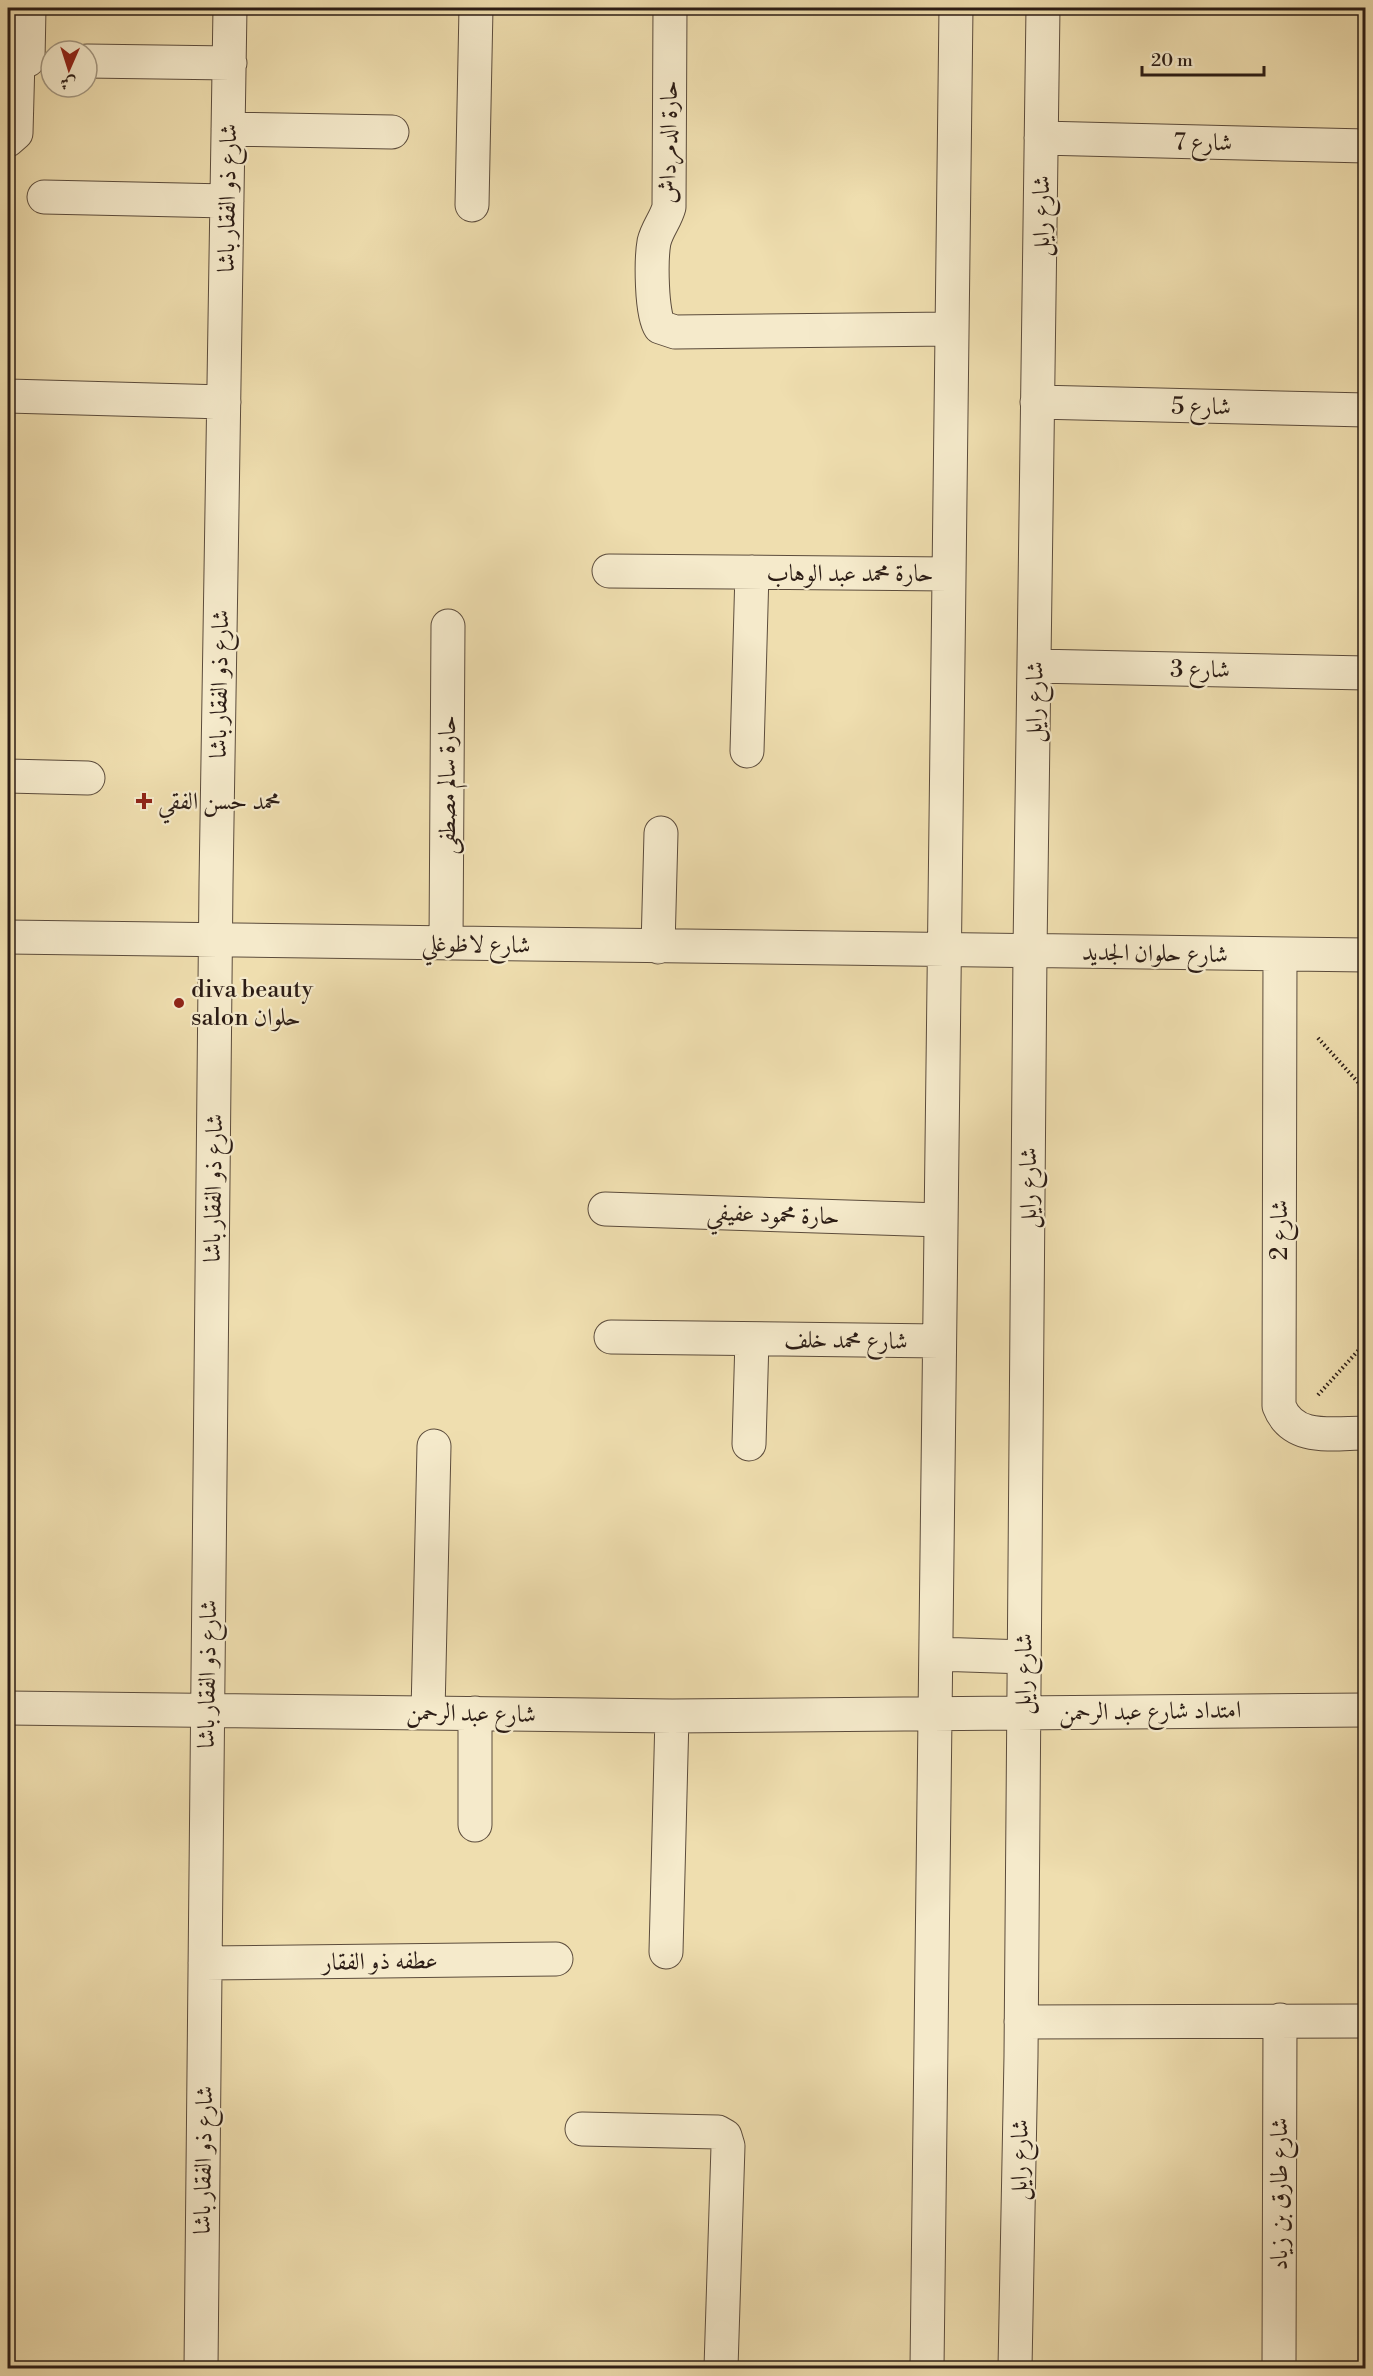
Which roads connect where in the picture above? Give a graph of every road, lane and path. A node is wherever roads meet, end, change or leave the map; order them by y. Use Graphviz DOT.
graph roads {
  1 [pos="29,8"];
  2 [pos="230,8"];
  3 [pos="476,8"];
  4 [pos="670,8"];
  5 [pos="956,8"];
  6 [pos="1042,8"];
  7 [pos="26,60"];
  8 [pos="99,61"];
  9 [pos="230,63"];
  10 [pos="228,129"];
  11 [pos="392,132"];
  12 [pos="1041,138"];
  13 [pos="8,140"];
  14 [pos="1365,146"];
  15 [pos="44,197"];
  16 [pos="227,201"];
  17 [pos="472,205"];
  18 [pos="951,329"];
  19 [pos="8,396"];
  20 [pos="224,402"];
  21 [pos="1037,402"];
  22 [pos="1365,410"];
  23 [pos="609,572"];
  24 [pos="752,572"];
  25 [pos="948,574"];
  26 [pos="448,626"];
  27 [pos="1034,666"];
  28 [pos="1365,673"];
  29 [pos="747,751"];
  30 [pos="8,776"];
  31 [pos="88,778"];
  32 [pos="661,833"];
  33 [pos="8,937"];
  34 [pos="216,940"];
  35 [pos="446,943"];
  36 [pos="658,947"];
  37 [pos="944,951"];
  38 [pos="1030,951"];
  39 [pos="1280,954"];
  40 [pos="1365,955"];
  41 [pos="1280,996"];
  42 [pos="1365,1091"];
  43 [pos="605,1209"];
  44 [pos="940,1220"];
  45 [pos="611,1337"];
  46 [pos="752,1339"];
  47 [pos="939,1341"];
  48 [pos="1365,1342"];
  49 [pos="1291,1425"];
  50 [pos="1365,1433"];
  51 [pos="749,1444"];
  52 [pos="434,1446"];
  53 [pos="936,1654"];
  54 [pos="1023,1656"];
  55 [pos="8,1708"];
  56 [pos="206,1710"];
  57 [pos="1365,1710"];
  58 [pos="428,1713"];
  59 [pos="475,1713"];
  60 [pos="1023,1713"];
  61 [pos="935,1715"];
  62 [pos="672,1716"];
  63 [pos="475,1825"];
  64 [pos="666,1952"];
  65 [pos="556,1959"];
  66 [pos="205,1963"];
  67 [pos="1280,2020"];
  68 [pos="1365,2021"];
  69 [pos="1021,2022"];
  70 [pos="582,2129"];
  71 [pos="201,2368"];
  72 [pos="722,2368"];
  73 [pos="927,2368"];
  74 [pos="1015,2368"];
  75 [pos="1279,2368"];
  1 -- 7 [label="street"];
  2 -- 9 [label="street, شارع ذو الفقار باشا"];
  3 -- 17 [label="street"];
  4 -- 18 [label="street, حارة الدمرداش"];
  5 -- 18 [label="street"];
  6 -- 12 [label="street, شارع رايل"];
  7 -- 13 [label="street"];
  8 -- 9 [label="street"];
  9 -- 10 [label="street, شارع ذو الفقار باشا"];
  10 -- 11 [label="street"];
  10 -- 16 [label="street, شارع ذو الفقار باشا"];
  12 -- 14 [label="street, شارع 7"];
  12 -- 21 [label="street, شارع رايل"];
  15 -- 16 [label="street"];
  16 -- 20 [label="street, شارع ذو الفقار باشا"];
  18 -- 25 [label="street"];
  19 -- 20 [label="street"];
  20 -- 34 [label="street, شارع ذو الفقار باشا"];
  21 -- 22 [label="street, شارع 5"];
  21 -- 27 [label="street, شارع رايل"];
  23 -- 24 [label="street, حارة محمد عبد الوهاب"];
  24 -- 25 [label="street, حارة محمد عبد الوهاب"];
  24 -- 29 [label="street, حارة محمد عبد الوهاب"];
  25 -- 37 [label="street"];
  26 -- 35 [label="street, حارة سالم مصطفى"];
  27 -- 28 [label="street, شارع 3"];
  27 -- 38 [label="street, شارع رايل"];
  30 -- 31 [label="street"];
  32 -- 36 [label="street"];
  33 -- 34 [label="street, شارع لاظوغلي"];
  34 -- 35 [label="street, شارع لاظوغلي"];
  34 -- 56 [label="street, شارع ذو الفقار باشا"];
  35 -- 36 [label="street, شارع لاظوغلي"];
  36 -- 37 [label="street, شارع لاظوغلي"];
  37 -- 38 [label="street, شارع حلوان الجديد"];
  37 -- 44 [label="street"];
  38 -- 39 [label="street, شارع حلوان الجديد"];
  38 -- 54 [label="street, شارع رايل"];
  39 -- 40 [label="street, شارع حلوان الجديد"];
  39 -- 41 [label="street, شارع 2"];
  41 -- 42 [label="path"];
  41 -- 49 [label="street, شارع 2"];
  43 -- 44 [label="street, حارة محمود عفيفي"];
  44 -- 47 [label="street"];
  45 -- 46 [label="street, شارع محمد خلف"];
  46 -- 47 [label="street, شارع محمد خلف"];
  46 -- 51 [label="street, شارع محمد خلف"];
  47 -- 53 [label="street"];
  48 -- 49 [label="path"];
  49 -- 50 [label="street"];
  52 -- 58 [label="street"];
  53 -- 54 [label="street"];
  53 -- 61 [label="street"];
  54 -- 60 [label="street, شارع رايل"];
  55 -- 56 [label="street, شارع عبد الرحمن"];
  56 -- 58 [label="street, شارع عبد الرحمن"];
  56 -- 66 [label="street, شارع ذو الفقار باشا"];
  57 -- 60 [label="street, امتداد شارع عبد الرحمن"];
  58 -- 59 [label="street, شارع عبد الرحمن"];
  59 -- 62 [label="street, شارع عبد الرحمن"];
  59 -- 63 [label="street"];
  60 -- 61 [label="street, امتداد شارع عبد الرحمن"];
  60 -- 69 [label="street, شارع رايل"];
  61 -- 62 [label="street, شارع عبد الرحمن"];
  61 -- 73 [label="street"];
  62 -- 64 [label="street"];
  65 -- 66 [label="street, عطفه ذو الفقار"];
  66 -- 71 [label="street, شارع ذو الفقار باشا"];
  67 -- 68 [label="street"];
  67 -- 69 [label="street"];
  67 -- 75 [label="street, شارع طارق بن زياد"];
  69 -- 74 [label="street, شارع رايل"];
  70 -- 72 [label="street"];
}
